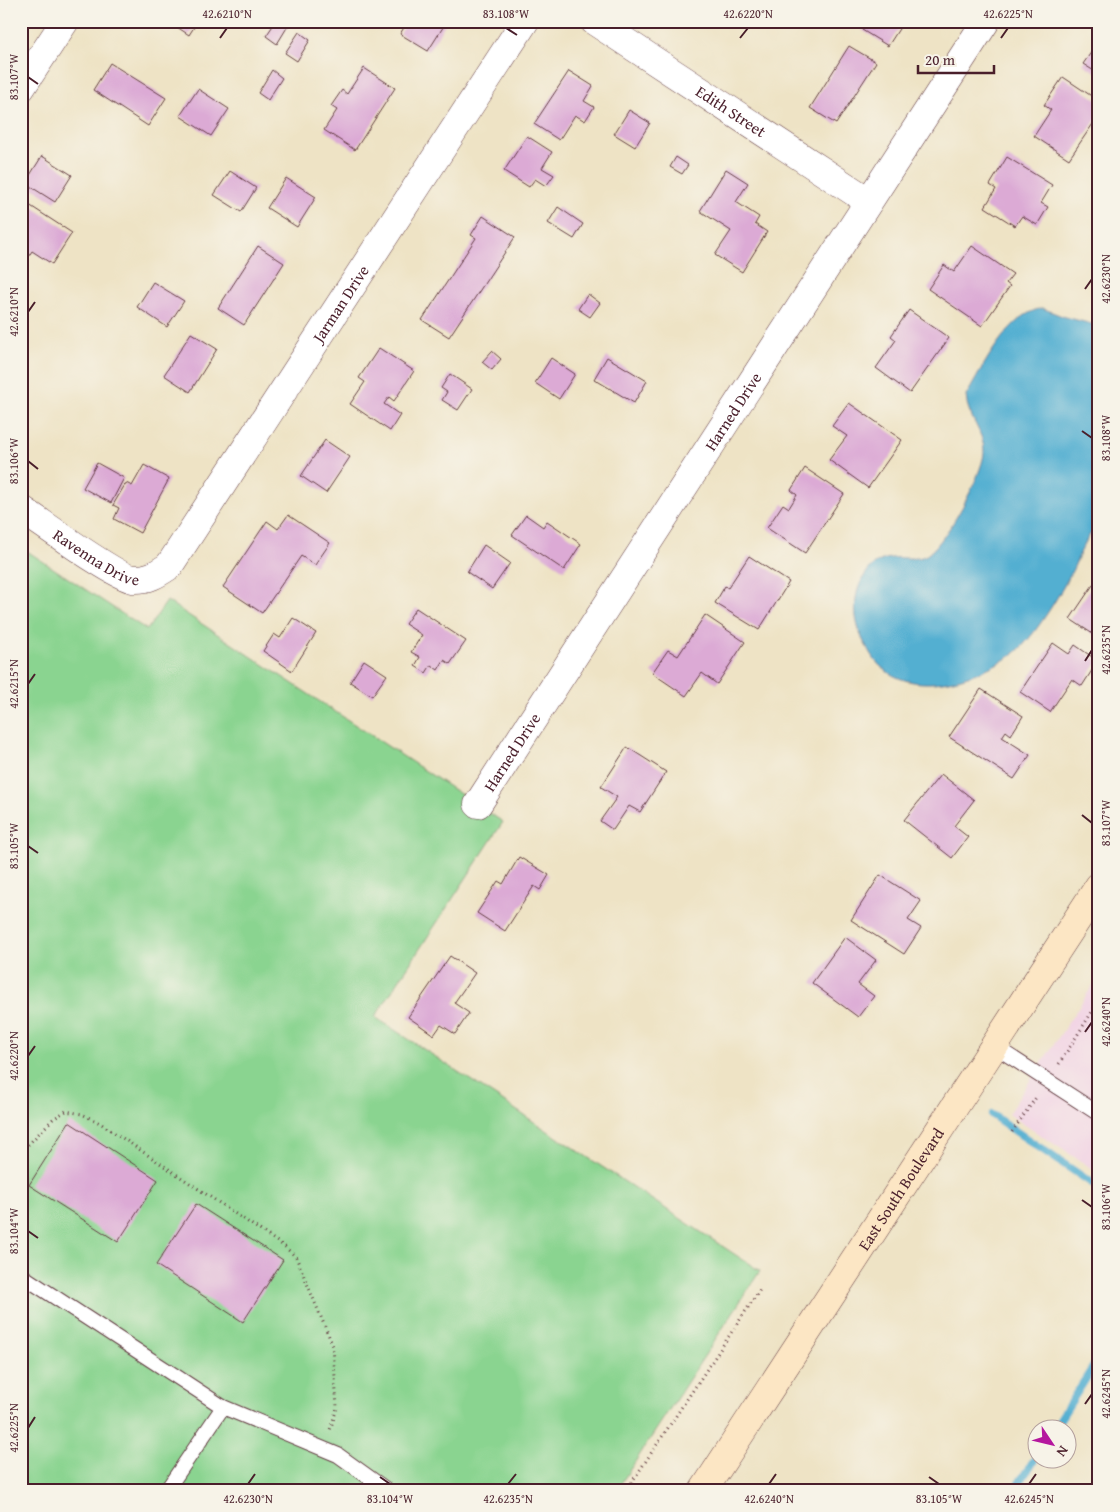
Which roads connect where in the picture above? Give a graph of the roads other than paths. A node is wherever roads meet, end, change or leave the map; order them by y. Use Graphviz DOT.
graph roads {
  1 [pos="65,21"];
  2 [pos="525,21"];
  3 [pos="594,21"];
  4 [pos="986,21"];
  5 [pos="21,88"];
  6 [pos="868,202"];
  7 [pos="21,509"];
  8 [pos="150,579"];
  9 [pos="478,804"];
  10 [pos="1099,886"];
  11 [pos="994,1046"];
  12 [pos="1099,1114"];
  13 [pos="21,1275"];
  14 [pos="222,1407"];
  15 [pos="166,1491"];
  16 [pos="388,1491"];
  17 [pos="703,1491"];
  1 -- 5 [label="street"];
  2 -- 8 [label="street, Jarman Drive"];
  3 -- 6 [label="street, Edith Street"];
  4 -- 6 [label="street, Harned Drive"];
  6 -- 9 [label="street, Harned Drive"];
  7 -- 8 [label="street, Ravenna Drive"];
  10 -- 11 [label="street, East South Boulevard"];
  11 -- 12 [label="lane"];
  11 -- 17 [label="street, East South Boulevard"];
  13 -- 14 [label="lane"];
  14 -- 15 [label="lane"];
  14 -- 16 [label="lane"];
}
